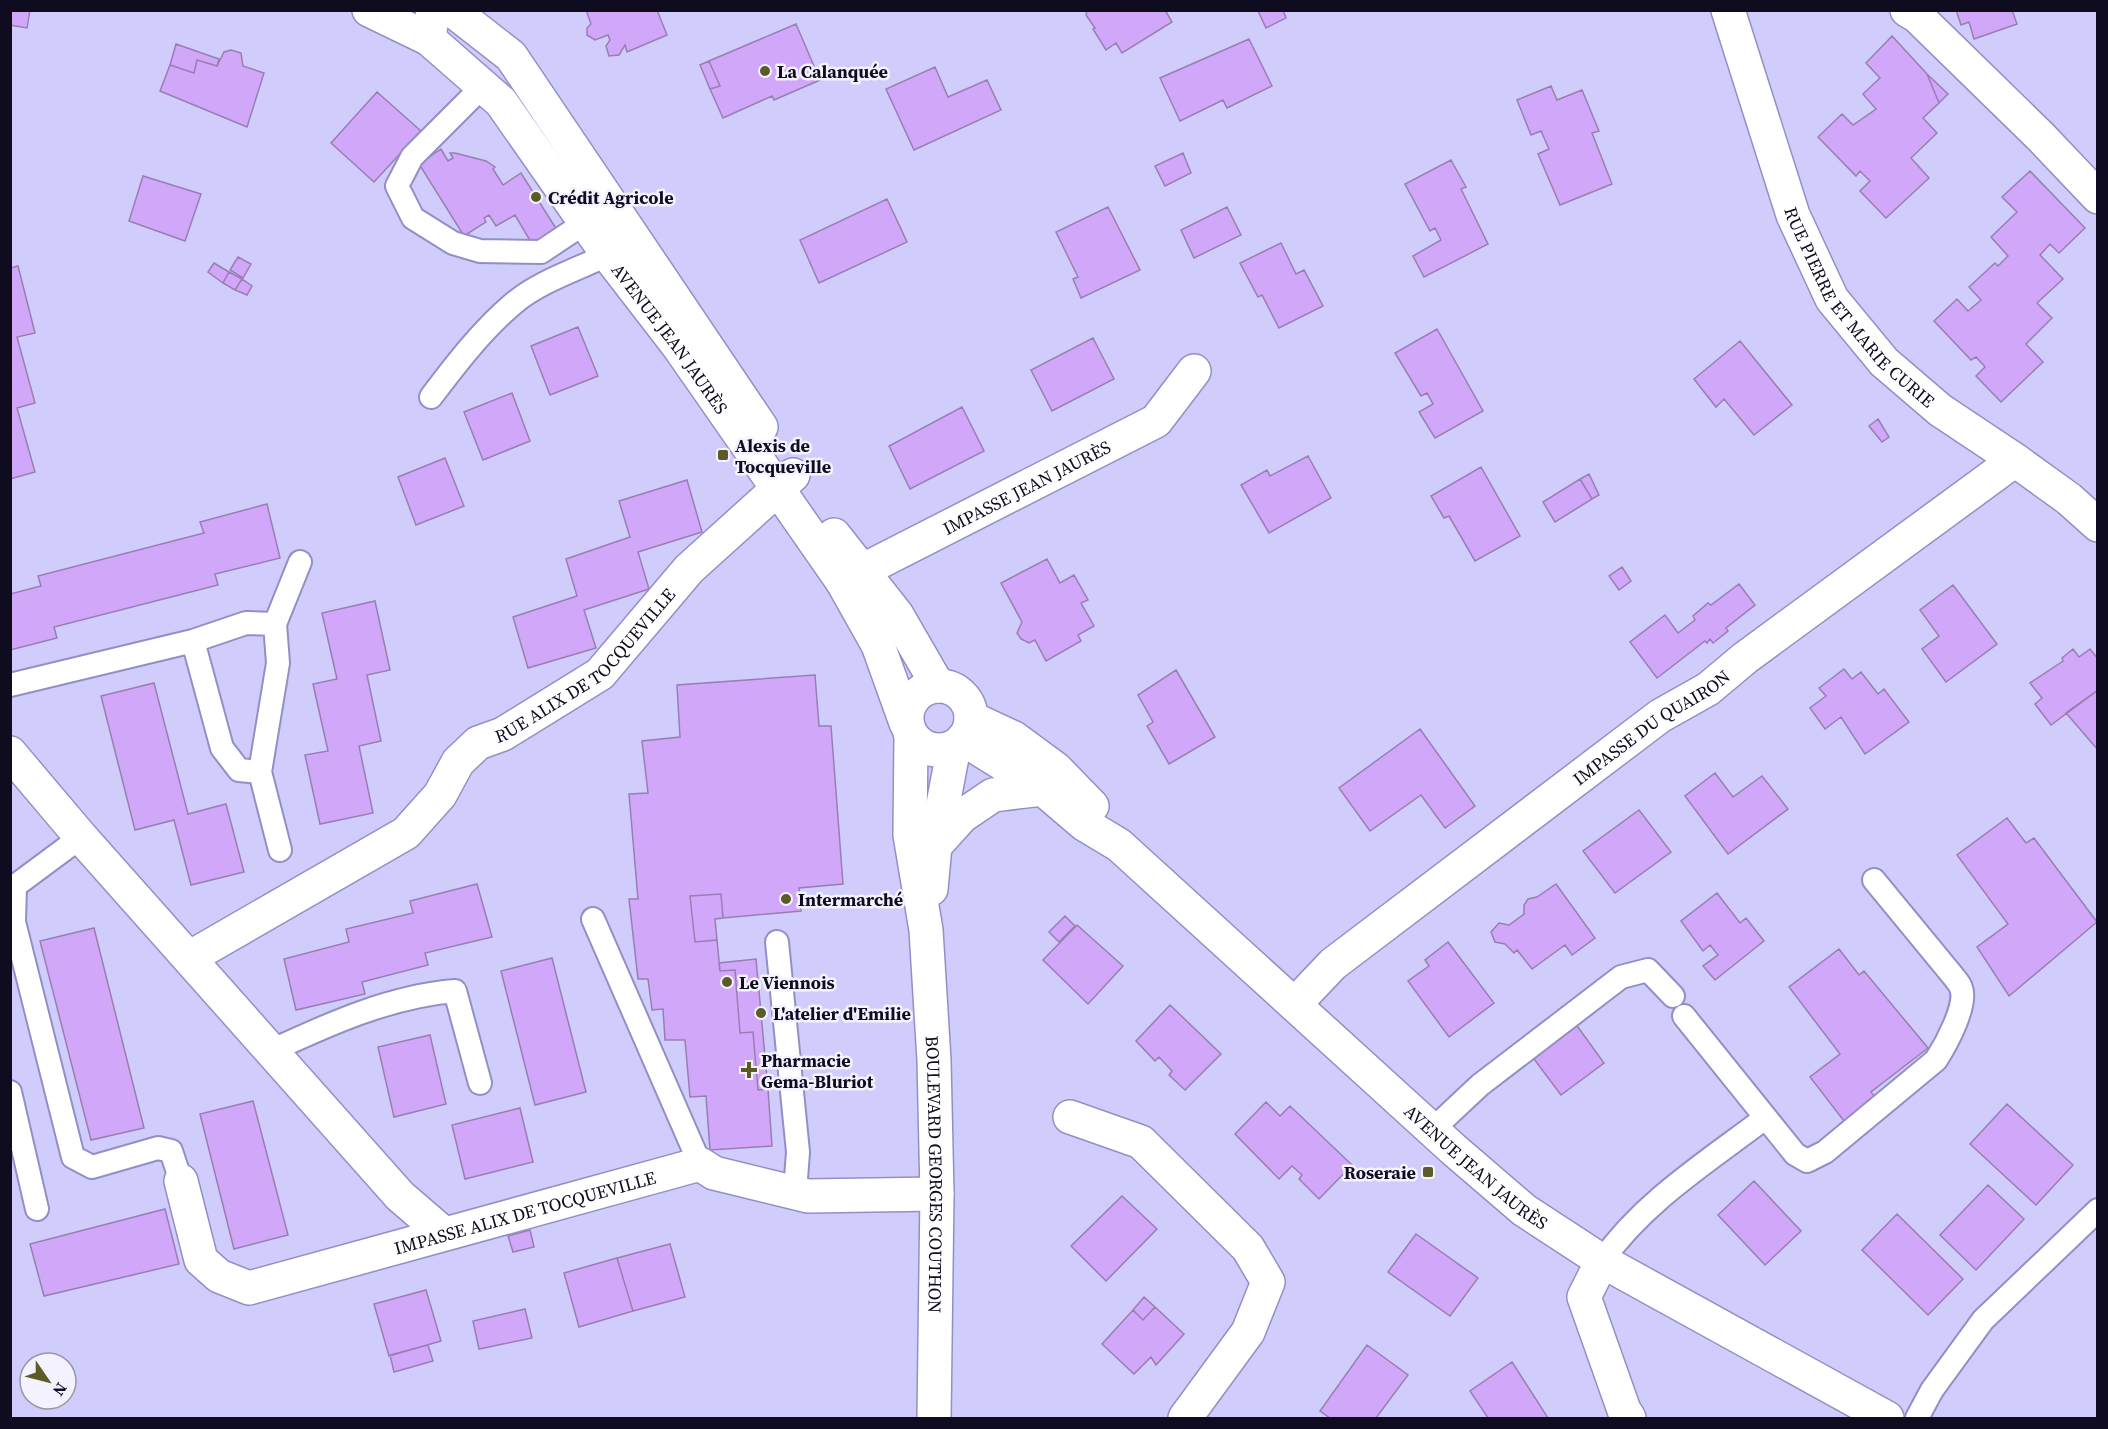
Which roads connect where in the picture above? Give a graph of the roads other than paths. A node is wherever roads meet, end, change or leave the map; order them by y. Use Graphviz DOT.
graph roads {
  1 [pos="369,10"];
  2 [pos="452,10"];
  3 [pos="480,10"];
  4 [pos="1728,10"];
  5 [pos="1907,10"];
  6 [pos="431,25"];
  7 [pos="511,56"];
  8 [pos="483,86"];
  9 [pos="2097,197"];
  10 [pos="585,222"];
  11 [pos="622,247"];
  12 [pos="1194,371"];
  13 [pos="431,397"];
  14 [pos="2015,460"];
  15 [pos="784,482"];
  16 [pos="2097,525"];
  17 [pos="300,562"];
  18 [pos="853,576"];
  19 [pos="275,624"];
  20 [pos="193,641"];
  21 [pos="10,685"];
  22 [pos="938,686"];
  23 [pos="908,729"];
  24 [pos="963,735"];
  25 [pos="10,753"];
  26 [pos="260,772"];
  27 [pos="1043,789"];
  28 [pos="81,837"];
  29 [pos="1119,845"];
  30 [pos="935,846"];
  31 [pos="280,850"];
  32 [pos="1874,880"];
  33 [pos="593,919"];
  34 [pos="12,923"];
  35 [pos="927,930"];
  36 [pos="777,942"];
  37 [pos="189,958"];
  38 [pos="1295,1004"];
  39 [pos="271,1051"];
  40 [pos="480,1083"];
  41 [pos="10,1092"];
  42 [pos="1070,1116"];
  43 [pos="1765,1118"];
  44 [pos="1432,1130"];
  45 [pos="700,1164"];
  46 [pos="181,1180"];
  47 [pos="795,1192"];
  48 [pos="937,1194"];
  49 [pos="37,1209"];
  50 [pos="2097,1210"];
  51 [pos="443,1233"];
  52 [pos="1602,1262"];
  53 [pos="934,1419"];
  54 [pos="1185,1419"];
  55 [pos="1629,1419"];
  56 [pos="1887,1419"];
  57 [pos="1917,1419"];
  1 -- 6 [label="street, AVENUE JEAN JAURÈS"];
  2 -- 7 [label="street, AVENUE JEAN JAURÈS"];
  3 -- 7 [label="street"];
  4 -- 14 [label="street, RUE PIERRE ET MARIE CURIE"];
  5 -- 9 [label="street"];
  6 -- 8 [label="street, AVENUE JEAN JAURÈS"];
  7 -- 11 [label="street, AVENUE JEAN JAURÈS"];
  8 -- 10 [label="street, AVENUE JEAN JAURÈS"];
  8 -- 10 [label="lane"];
  10 -- 11 [label="street, AVENUE JEAN JAURÈS"];
  11 -- 13 [label="lane"];
  11 -- 15 [label="street, AVENUE JEAN JAURÈS"];
  12 -- 18 [label="street, IMPASSE JEAN JAURÈS"];
  14 -- 16 [label="street, RUE PIERRE ET MARIE CURIE"];
  14 -- 38 [label="street, IMPASSE DU QUAIRON"];
  15 -- 18 [label="street, AVENUE JEAN JAURÈS"];
  15 -- 37 [label="street, RUE ALIX DE TOCQUEVILLE"];
  17 -- 19 [label="lane"];
  18 -- 22 [label="street, AVENUE JEAN JAURÈS"];
  18 -- 23 [label="street, AVENUE JEAN JAURÈS"];
  19 -- 20 [label="lane"];
  19 -- 26 [label="lane"];
  20 -- 21 [label="lane"];
  20 -- 26 [label="lane"];
  22 -- 23 [label="street"];
  22 -- 24 [label="street"];
  23 -- 24 [label="street"];
  23 -- 35 [label="street, BOULEVARD GEORGES COUTHON"];
  24 -- 27 [label="street, AVENUE JEAN JAURÈS"];
  24 -- 29 [label="street, AVENUE JEAN JAURÈS"];
  24 -- 30 [label="street, BOULEVARD GEORGES COUTHON"];
  25 -- 28 [label="street"];
  26 -- 31 [label="lane"];
  27 -- 29 [label="street, AVENUE JEAN JAURÈS"];
  27 -- 30 [label="street"];
  28 -- 34 [label="lane"];
  28 -- 37 [label="street"];
  29 -- 38 [label="street, AVENUE JEAN JAURÈS"];
  30 -- 35 [label="street, BOULEVARD GEORGES COUTHON"];
  32 -- 43 [label="lane"];
  33 -- 45 [label="lane"];
  34 -- 46 [label="lane"];
  35 -- 48 [label="street, BOULEVARD GEORGES COUTHON"];
  36 -- 47 [label="lane"];
  37 -- 39 [label="street"];
  38 -- 44 [label="street, AVENUE JEAN JAURÈS"];
  39 -- 40 [label="lane"];
  39 -- 51 [label="street"];
  41 -- 49 [label="lane"];
  42 -- 54 [label="street"];
  43 -- 44 [label="lane"];
  43 -- 52 [label="lane"];
  44 -- 52 [label="street, AVENUE JEAN JAURÈS"];
  45 -- 47 [label="street"];
  45 -- 51 [label="street, IMPASSE ALIX DE TOCQUEVILLE"];
  46 -- 51 [label="street, IMPASSE ALIX DE TOCQUEVILLE"];
  47 -- 48 [label="street"];
  48 -- 53 [label="street, BOULEVARD GEORGES COUTHON"];
  50 -- 57 [label="lane"];
  52 -- 55 [label="street"];
  52 -- 56 [label="street, AVENUE JEAN JAURÈS"];
}
